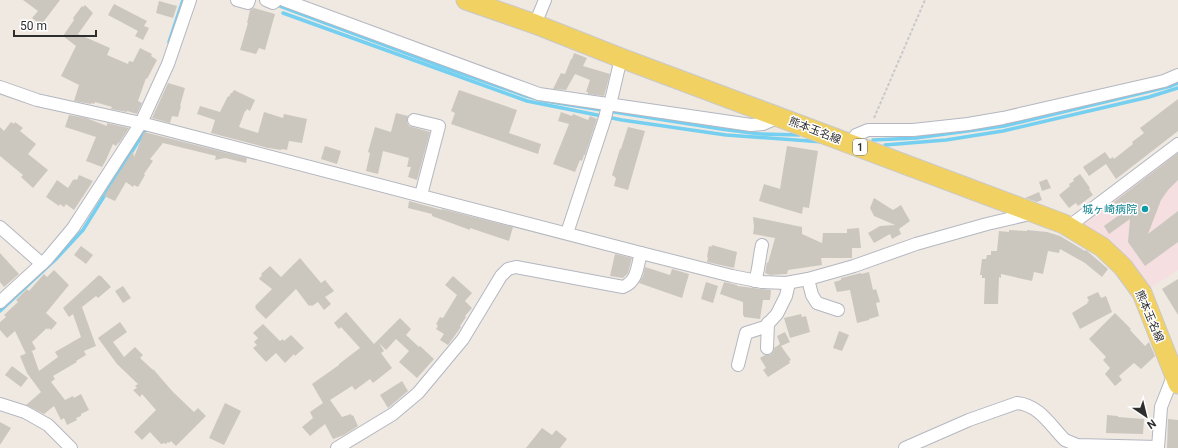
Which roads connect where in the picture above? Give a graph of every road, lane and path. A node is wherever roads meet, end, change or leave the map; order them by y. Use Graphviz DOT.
graph roads {
  1 [pos="190,0"];
  2 [pos="237,0"];
  3 [pos="249,0"];
  4 [pos="266,0"];
  5 [pos="277,0"];
  6 [pos="284,0"];
  7 [pos="466,0"];
  8 [pos="545,0"];
  9 [pos="925,0"];
  10 [pos="535,24"];
  11 [pos="622,58"];
  12 [pos="1178,75"];
  13 [pos="1,87"];
  14 [pos="608,109"];
  15 [pos="779,117"];
  16 [pos="414,120"];
  17 [pos="141,123"];
  18 [pos="868,130"];
  19 [pos="851,144"];
  20 [pos="1178,144"];
  21 [pos="421,195"];
  22 [pos="1036,213"];
  23 [pos="0,227"];
  24 [pos="1068,227"];
  25 [pos="567,233"];
  26 [pos="762,245"];
  27 [pos="641,253"];
  28 [pos="42,264"];
  29 [pos="808,278"];
  30 [pos="755,281"];
  31 [pos="789,283"];
  32 [pos="0,302"];
  33 [pos="838,310"];
  34 [pos="768,323"];
  35 [pos="767,348"];
  36 [pos="738,365"];
  37 [pos="1176,379"];
  38 [pos="0,404"];
  39 [pos="1158,447"];
  40 [pos="71,448"];
  41 [pos="337,448"];
  42 [pos="905,448"];
  1 -- 17 [label="street"];
  2 -- 3 [label="street"];
  4 -- 5 [label="street"];
  6 -- 14 [label="street"];
  7 -- 10 [label="main road, 熊本玉名線 / 1"];
  8 -- 10 [label="street"];
  9 -- 18 [label="path"];
  10 -- 11 [label="main road, 熊本玉名線 / 1"];
  11 -- 14 [label="street"];
  11 -- 15 [label="main road, 熊本玉名線 / 1"];
  12 -- 18 [label="street"];
  13 -- 17 [label="street"];
  14 -- 15 [label="street"];
  14 -- 25 [label="street"];
  15 -- 19 [label="main road, 熊本玉名線 / 1"];
  16 -- 21 [label="street"];
  17 -- 21 [label="street"];
  17 -- 28 [label="street"];
  18 -- 19 [label="street"];
  19 -- 22 [label="main road, 熊本玉名線 / 1"];
  20 -- 24 [label="street"];
  21 -- 25 [label="street"];
  22 -- 24 [label="main road, 熊本玉名線 / 1"];
  22 -- 29 [label="street"];
  23 -- 28 [label="street"];
  24 -- 37 [label="main road, 熊本玉名線 / 1"];
  25 -- 27 [label="street"];
  26 -- 30 [label="street"];
  27 -- 30 [label="street"];
  27 -- 41 [label="street"];
  28 -- 32 [label="street"];
  29 -- 31 [label="street"];
  29 -- 33 [label="street"];
  30 -- 31 [label="street"];
  31 -- 34 [label="street"];
  34 -- 35 [label="street"];
  34 -- 36 [label="street"];
  37 -- 39 [label="street"];
  38 -- 40 [label="street"];
  39 -- 42 [label="street"];
}
